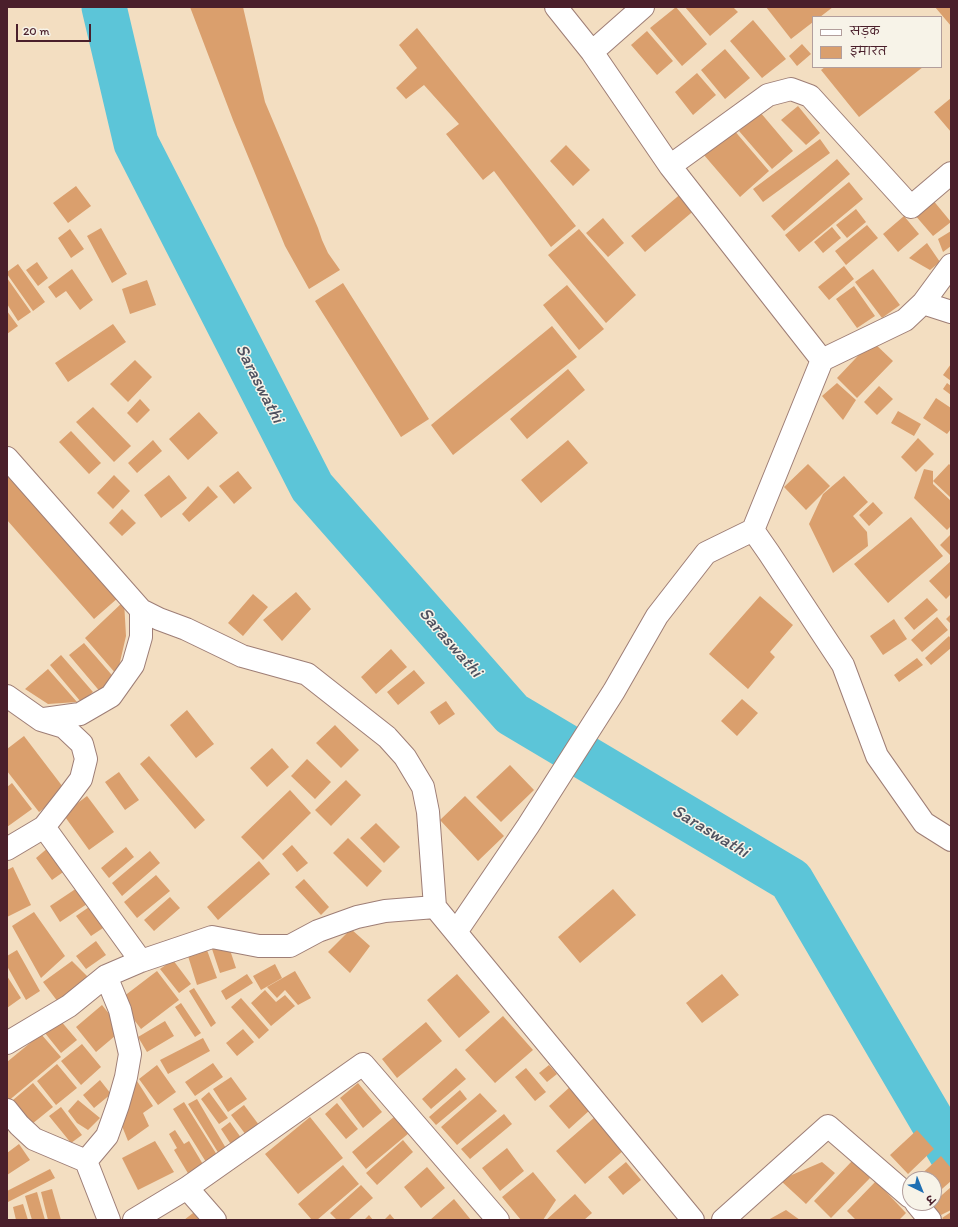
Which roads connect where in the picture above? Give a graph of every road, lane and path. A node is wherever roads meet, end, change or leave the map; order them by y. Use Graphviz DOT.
graph roads {
  1 [pos="556,7"];
  2 [pos="643,7"];
  3 [pos="592,52"];
  4 [pos="670,166"];
  5 [pos="951,173"];
  6 [pos="951,265"];
  7 [pos="923,303"];
  8 [pos="951,312"];
  9 [pos="822,360"];
  10 [pos="7,458"];
  11 [pos="753,530"];
  12 [pos="141,610"];
  13 [pos="7,696"];
  14 [pos="41,720"];
  15 [pos="44,827"];
  16 [pos="951,840"];
  17 [pos="7,849"];
  18 [pos="435,907"];
  19 [pos="456,932"];
  20 [pos="142,961"];
  21 [pos="106,976"];
  22 [pos="7,1044"];
  23 [pos="7,1110"];
  24 [pos="86,1161"];
  25 [pos="187,1188"];
  26 [pos="902,1190"];
  27 [pos="923,1211"];
  28 [pos="109,1220"];
  29 [pos="134,1220"];
  30 [pos="215,1220"];
  31 [pos="498,1220"];
  32 [pos="693,1220"];
  33 [pos="723,1220"];
  34 [pos="930,1220"];
  1 -- 3 [label="street"];
  2 -- 3 [label="street"];
  3 -- 4 [label="street"];
  4 -- 5 [label="street"];
  4 -- 9 [label="street"];
  6 -- 7 [label="street"];
  7 -- 8 [label="street"];
  7 -- 9 [label="street"];
  9 -- 11 [label="street"];
  10 -- 12 [label="street"];
  11 -- 16 [label="street"];
  11 -- 19 [label="street"];
  12 -- 14 [label="street"];
  12 -- 18 [label="street"];
  13 -- 14 [label="street"];
  14 -- 15 [label="street"];
  15 -- 17 [label="street"];
  15 -- 20 [label="street"];
  18 -- 19 [label="street"];
  18 -- 20 [label="street"];
  19 -- 32 [label="street"];
  20 -- 21 [label="street"];
  21 -- 22 [label="street"];
  21 -- 24 [label="street"];
  23 -- 24 [label="street"];
  24 -- 28 [label="street"];
  25 -- 29 [label="street"];
  25 -- 30 [label="street"];
  25 -- 31 [label="street"];
  26 -- 33 [label="street"];
  27 -- 34 [label="street"];
}
